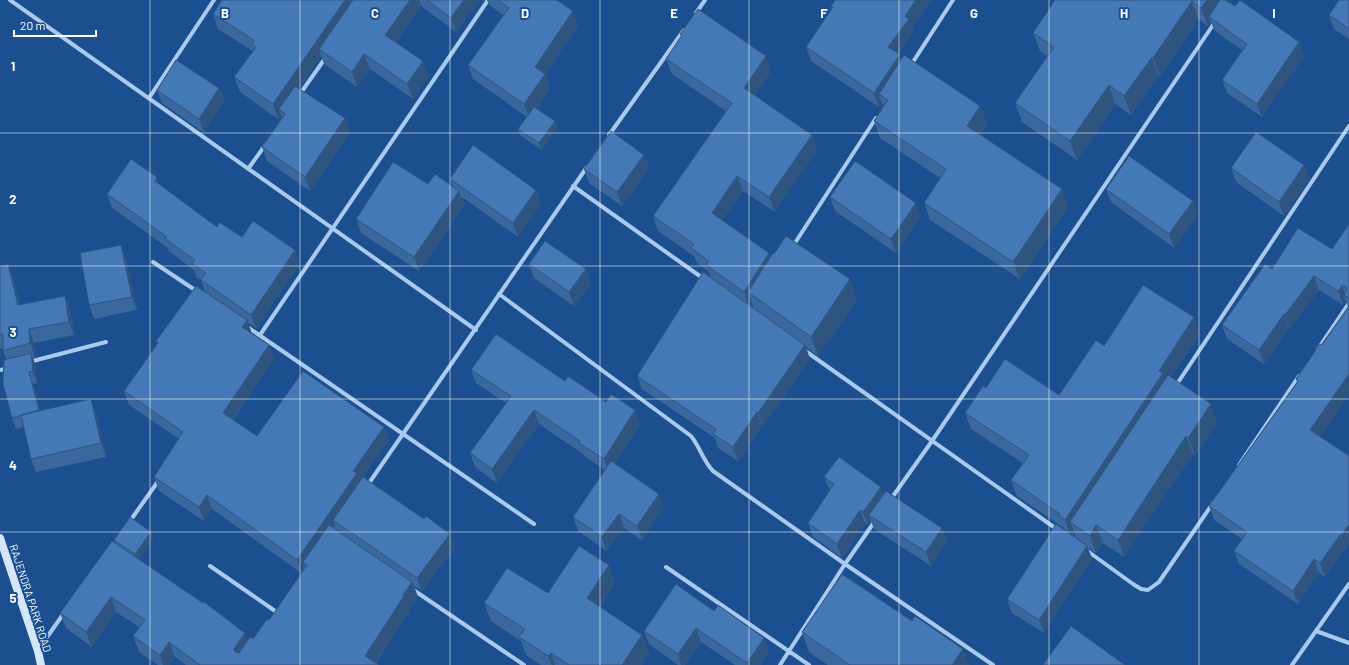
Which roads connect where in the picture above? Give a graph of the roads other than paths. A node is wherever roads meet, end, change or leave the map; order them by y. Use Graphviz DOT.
graph roads {
  1 [pos="10,0"];
  2 [pos="214,0"];
  3 [pos="488,0"];
  4 [pos="705,0"];
  5 [pos="953,0"];
  6 [pos="691,19"];
  7 [pos="1217,20"];
  8 [pos="687,26"];
  9 [pos="329,52"];
  10 [pos="910,66"];
  11 [pos="298,97"];
  12 [pos="148,98"];
  13 [pos="880,113"];
  14 [pos="1349,126"];
  15 [pos="271,136"];
  16 [pos="605,141"];
  17 [pos="591,161"];
  18 [pos="248,169"];
  19 [pos="573,186"];
  20 [pos="332,228"];
  21 [pos="789,252"];
  22 [pos="153,262"];
  23 [pos="706,280"];
  24 [pos="499,294"];
  25 [pos="203,296"];
  26 [pos="1349,303"];
  27 [pos="241,322"];
  28 [pos="476,330"];
  29 [pos="260,335"];
  30 [pos="106,342"];
  31 [pos="802,348"];
  32 [pos="1314,355"];
  33 [pos="23,364"];
  34 [pos="15,366"];
  35 [pos="0,370"];
  36 [pos="312,371"];
  37 [pos="1300,374"];
  38 [pos="307,377"];
  39 [pos="1173,389"];
  40 [pos="404,434"];
  41 [pos="932,441"];
  42 [pos="1234,472"];
  43 [pos="161,477"];
  44 [pos="364,491"];
  45 [pos="1217,497"];
  46 [pos="886,506"];
  47 [pos="877,519"];
  48 [pos="534,524"];
  49 [pos="125,528"];
  50 [pos="1060,531"];
  51 [pos="0,538"];
  52 [pos="1084,549"];
  53 [pos="845,564"];
  54 [pos="210,566"];
  55 [pos="666,567"];
  56 [pos="405,584"];
  57 [pos="1349,584"];
  58 [pos="283,607"];
  59 [pos="65,612"];
  60 [pos="279,613"];
  61 [pos="274,620"];
  62 [pos="1316,631"];
  63 [pos="1349,643"];
  64 [pos="38,651"];
  65 [pos="789,652"];
  66 [pos="41,665"];
  67 [pos="524,665"];
  68 [pos="780,665"];
  69 [pos="809,665"];
  70 [pos="993,665"];
  71 [pos="1292,665"];
  1 -- 12 [label="street"];
  2 -- 12 [label="street"];
  3 -- 20 [label="street"];
  4 -- 6 [label="street"];
  5 -- 10 [label="street"];
  7 -- 41 [label="street"];
  8 -- 16 [label="street"];
  9 -- 11 [label="street"];
  12 -- 18 [label="street"];
  13 -- 21 [label="street"];
  14 -- 39 [label="street"];
  15 -- 18 [label="street"];
  17 -- 19 [label="street"];
  18 -- 20 [label="street"];
  19 -- 23 [label="street"];
  19 -- 24 [label="street"];
  20 -- 28 [label="street"];
  20 -- 29 [label="street"];
  22 -- 25 [label="street"];
  24 -- 28 [label="street"];
  24 -- 53 [label="street"];
  26 -- 32 [label="street"];
  27 -- 29 [label="street"];
  28 -- 40 [label="street"];
  29 -- 36 [label="street"];
  30 -- 33 [label="street"];
  31 -- 41 [label="street"];
  34 -- 35 [label="street"];
  36 -- 38 [label="street"];
  36 -- 40 [label="street"];
  37 -- 42 [label="street"];
  40 -- 44 [label="street"];
  40 -- 48 [label="street"];
  41 -- 46 [label="street"];
  41 -- 50 [label="street"];
  43 -- 49 [label="street"];
  45 -- 52 [label="street"];
  47 -- 53 [label="street"];
  51 -- 64 [label="street, RAJENDRA PARK ROAD"];
  53 -- 65 [label="street"];
  53 -- 70 [label="street"];
  54 -- 60 [label="street"];
  55 -- 65 [label="street"];
  56 -- 67 [label="street"];
  57 -- 62 [label="street"];
  58 -- 60 [label="street"];
  59 -- 64 [label="street"];
  60 -- 61 [label="street"];
  62 -- 63 [label="street"];
  62 -- 71 [label="street"];
  64 -- 66 [label="street, RAJENDRA PARK ROAD"];
  65 -- 68 [label="street"];
  65 -- 69 [label="street"];
}
